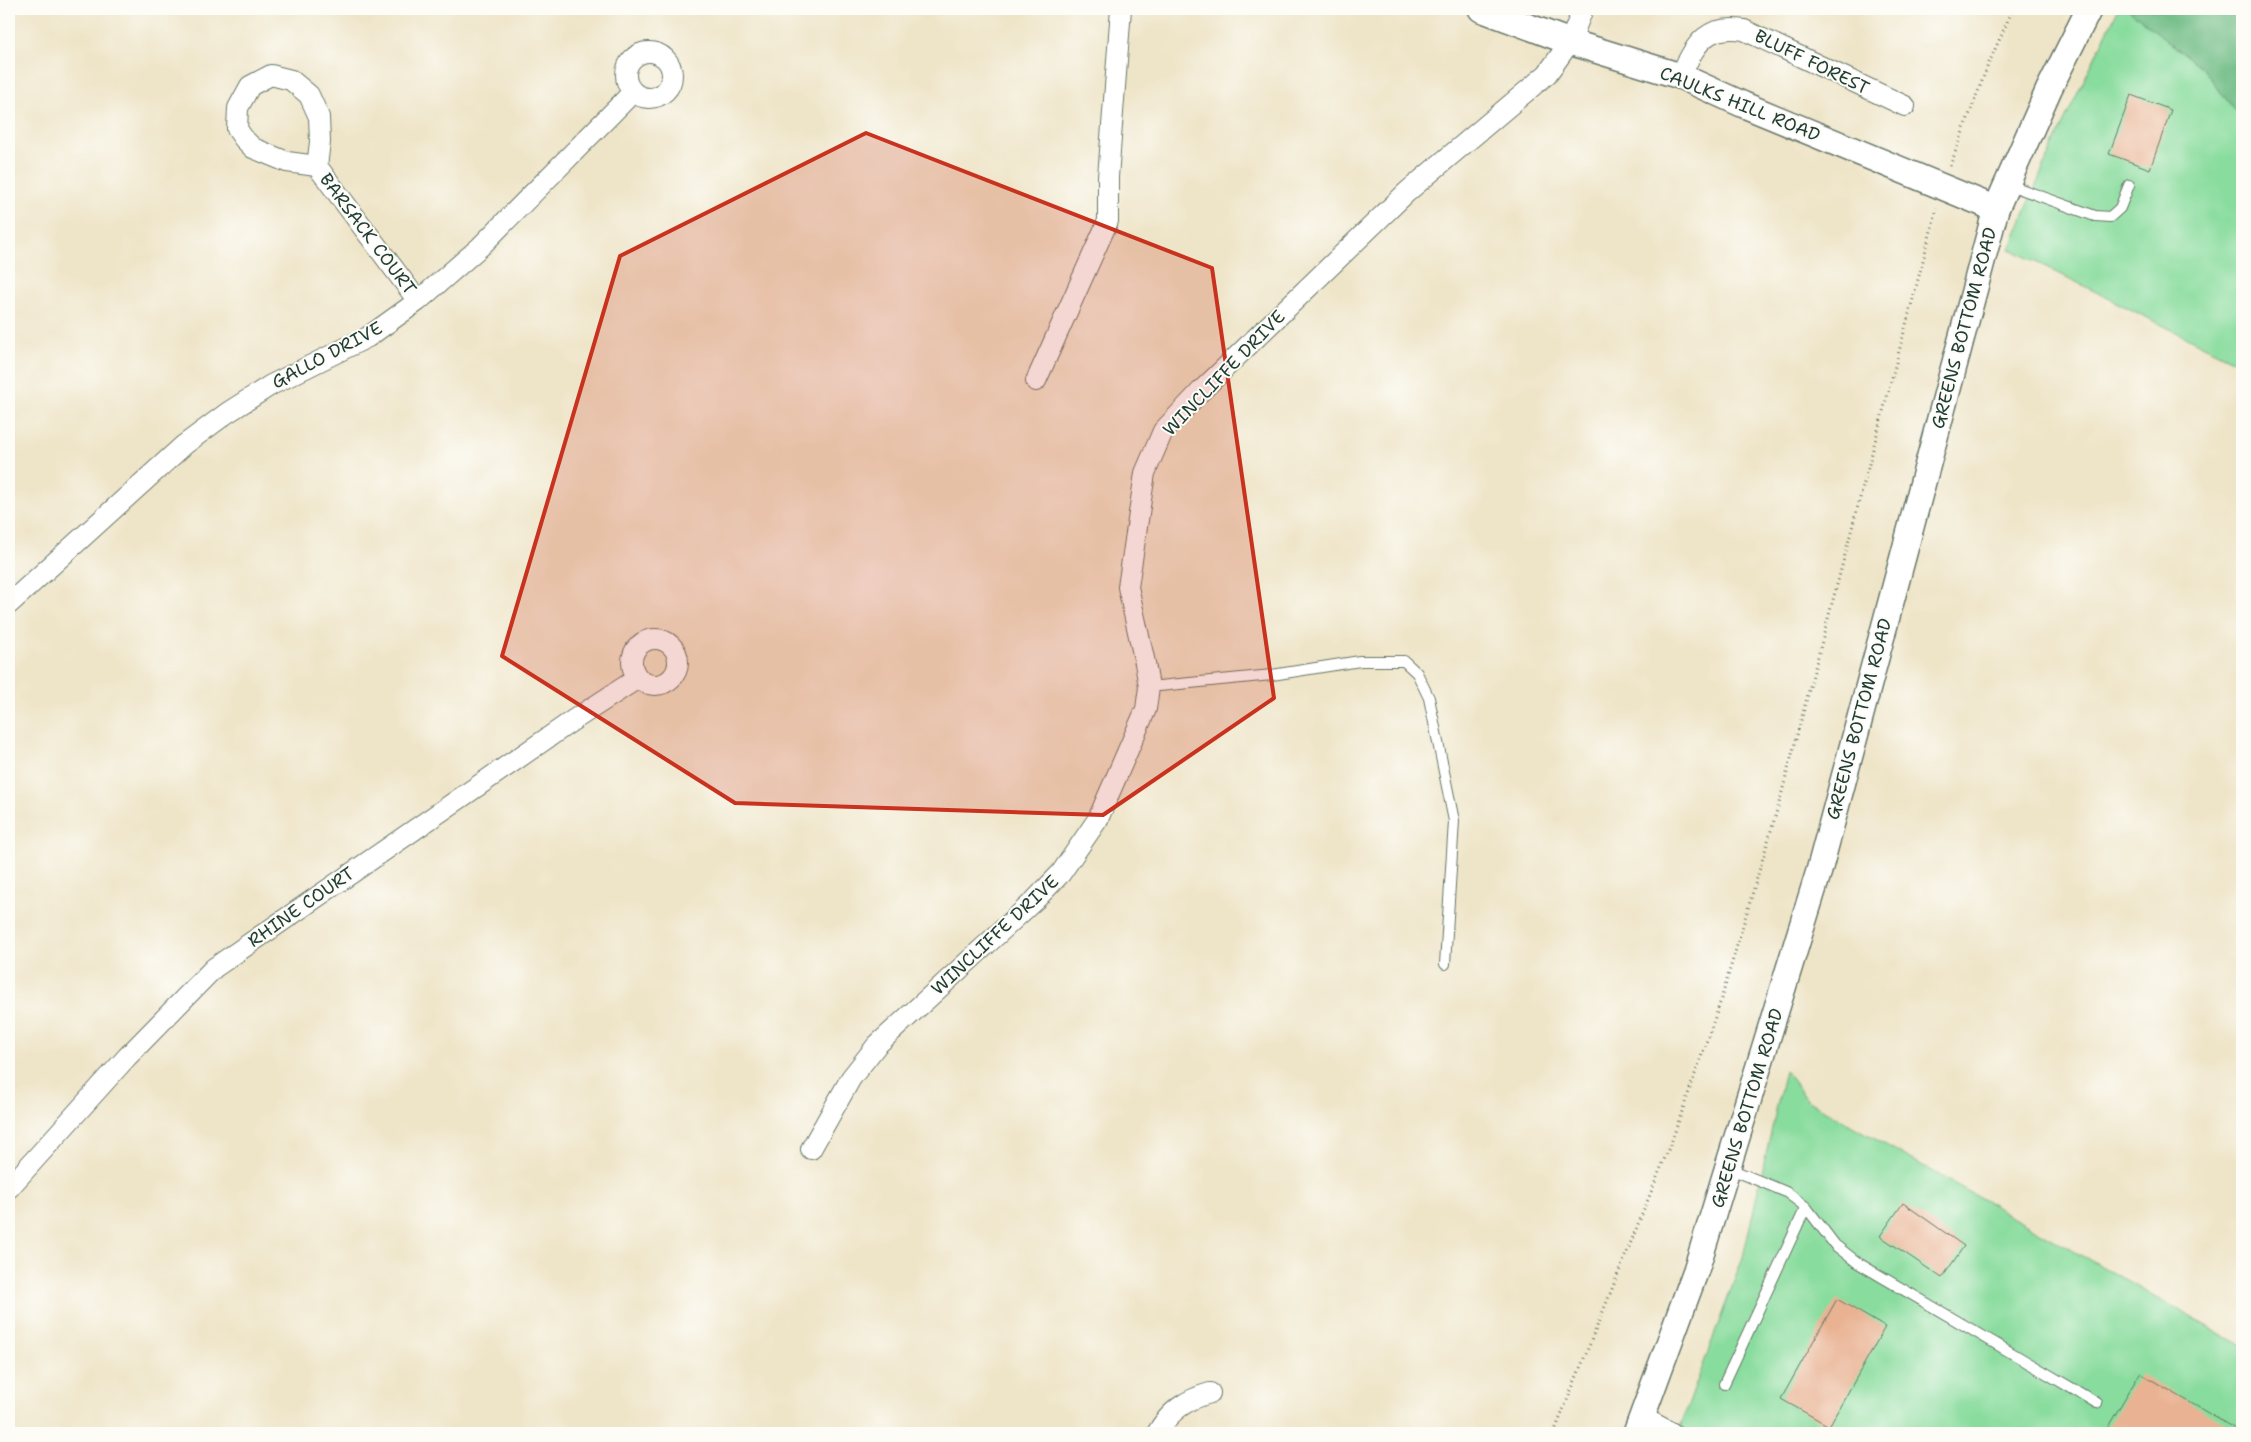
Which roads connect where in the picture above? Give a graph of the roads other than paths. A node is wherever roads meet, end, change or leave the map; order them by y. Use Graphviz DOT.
graph roads {
  1 [pos="1121,9"];
  2 [pos="1481,9"];
  3 [pos="1583,9"];
  4 [pos="2089,9"];
  5 [pos="1570,42"];
  6 [pos="1680,76"];
  7 [pos="633,92"];
  8 [pos="1905,106"];
  9 [pos="317,166"];
  10 [pos="2007,184"];
  11 [pos="2129,185"];
  12 [pos="1996,209"];
  13 [pos="418,301"];
  14 [pos="1036,381"];
  15 [pos="9,604"];
  16 [pos="638,678"];
  17 [pos="1149,687"];
  18 [pos="1445,964"];
  19 [pos="811,1149"];
  20 [pos="1728,1168"];
  21 [pos="9,1188"];
  22 [pos="1806,1208"];
  23 [pos="1724,1384"];
  24 [pos="1210,1393"];
  25 [pos="2097,1403"];
  26 [pos="1639,1425"];
  27 [pos="1157,1433"];
  28 [pos="1672,1433"];
  1 -- 14 [label="street"];
  2 -- 5 [label="street, CAULKS HILL ROAD"];
  3 -- 5 [label="street, WINCLIFFE DRIVE"];
  4 -- 10 [label="street, GREENS BOTTOM ROAD"];
  5 -- 6 [label="street, CAULKS HILL ROAD"];
  5 -- 17 [label="street, WINCLIFFE DRIVE"];
  6 -- 8 [label="street, BLUFF FOREST"];
  6 -- 12 [label="street, CAULKS HILL ROAD"];
  7 -- 13 [label="street, GALLO DRIVE"];
  9 -- 9 [label="street, BARSACK COURT"];
  9 -- 13 [label="street, BARSACK COURT"];
  10 -- 11 [label="lane"];
  10 -- 12 [label="street, GREENS BOTTOM ROAD"];
  12 -- 20 [label="street, GREENS BOTTOM ROAD"];
  13 -- 15 [label="street, GALLO DRIVE"];
  16 -- 21 [label="street, RHINE COURT"];
  17 -- 18 [label="lane"];
  17 -- 19 [label="street, WINCLIFFE DRIVE"];
  20 -- 22 [label="lane"];
  20 -- 26 [label="street, GREENS BOTTOM ROAD"];
  22 -- 23 [label="lane"];
  22 -- 25 [label="lane"];
  24 -- 27 [label="street"];
  26 -- 28 [label="street"];
}
